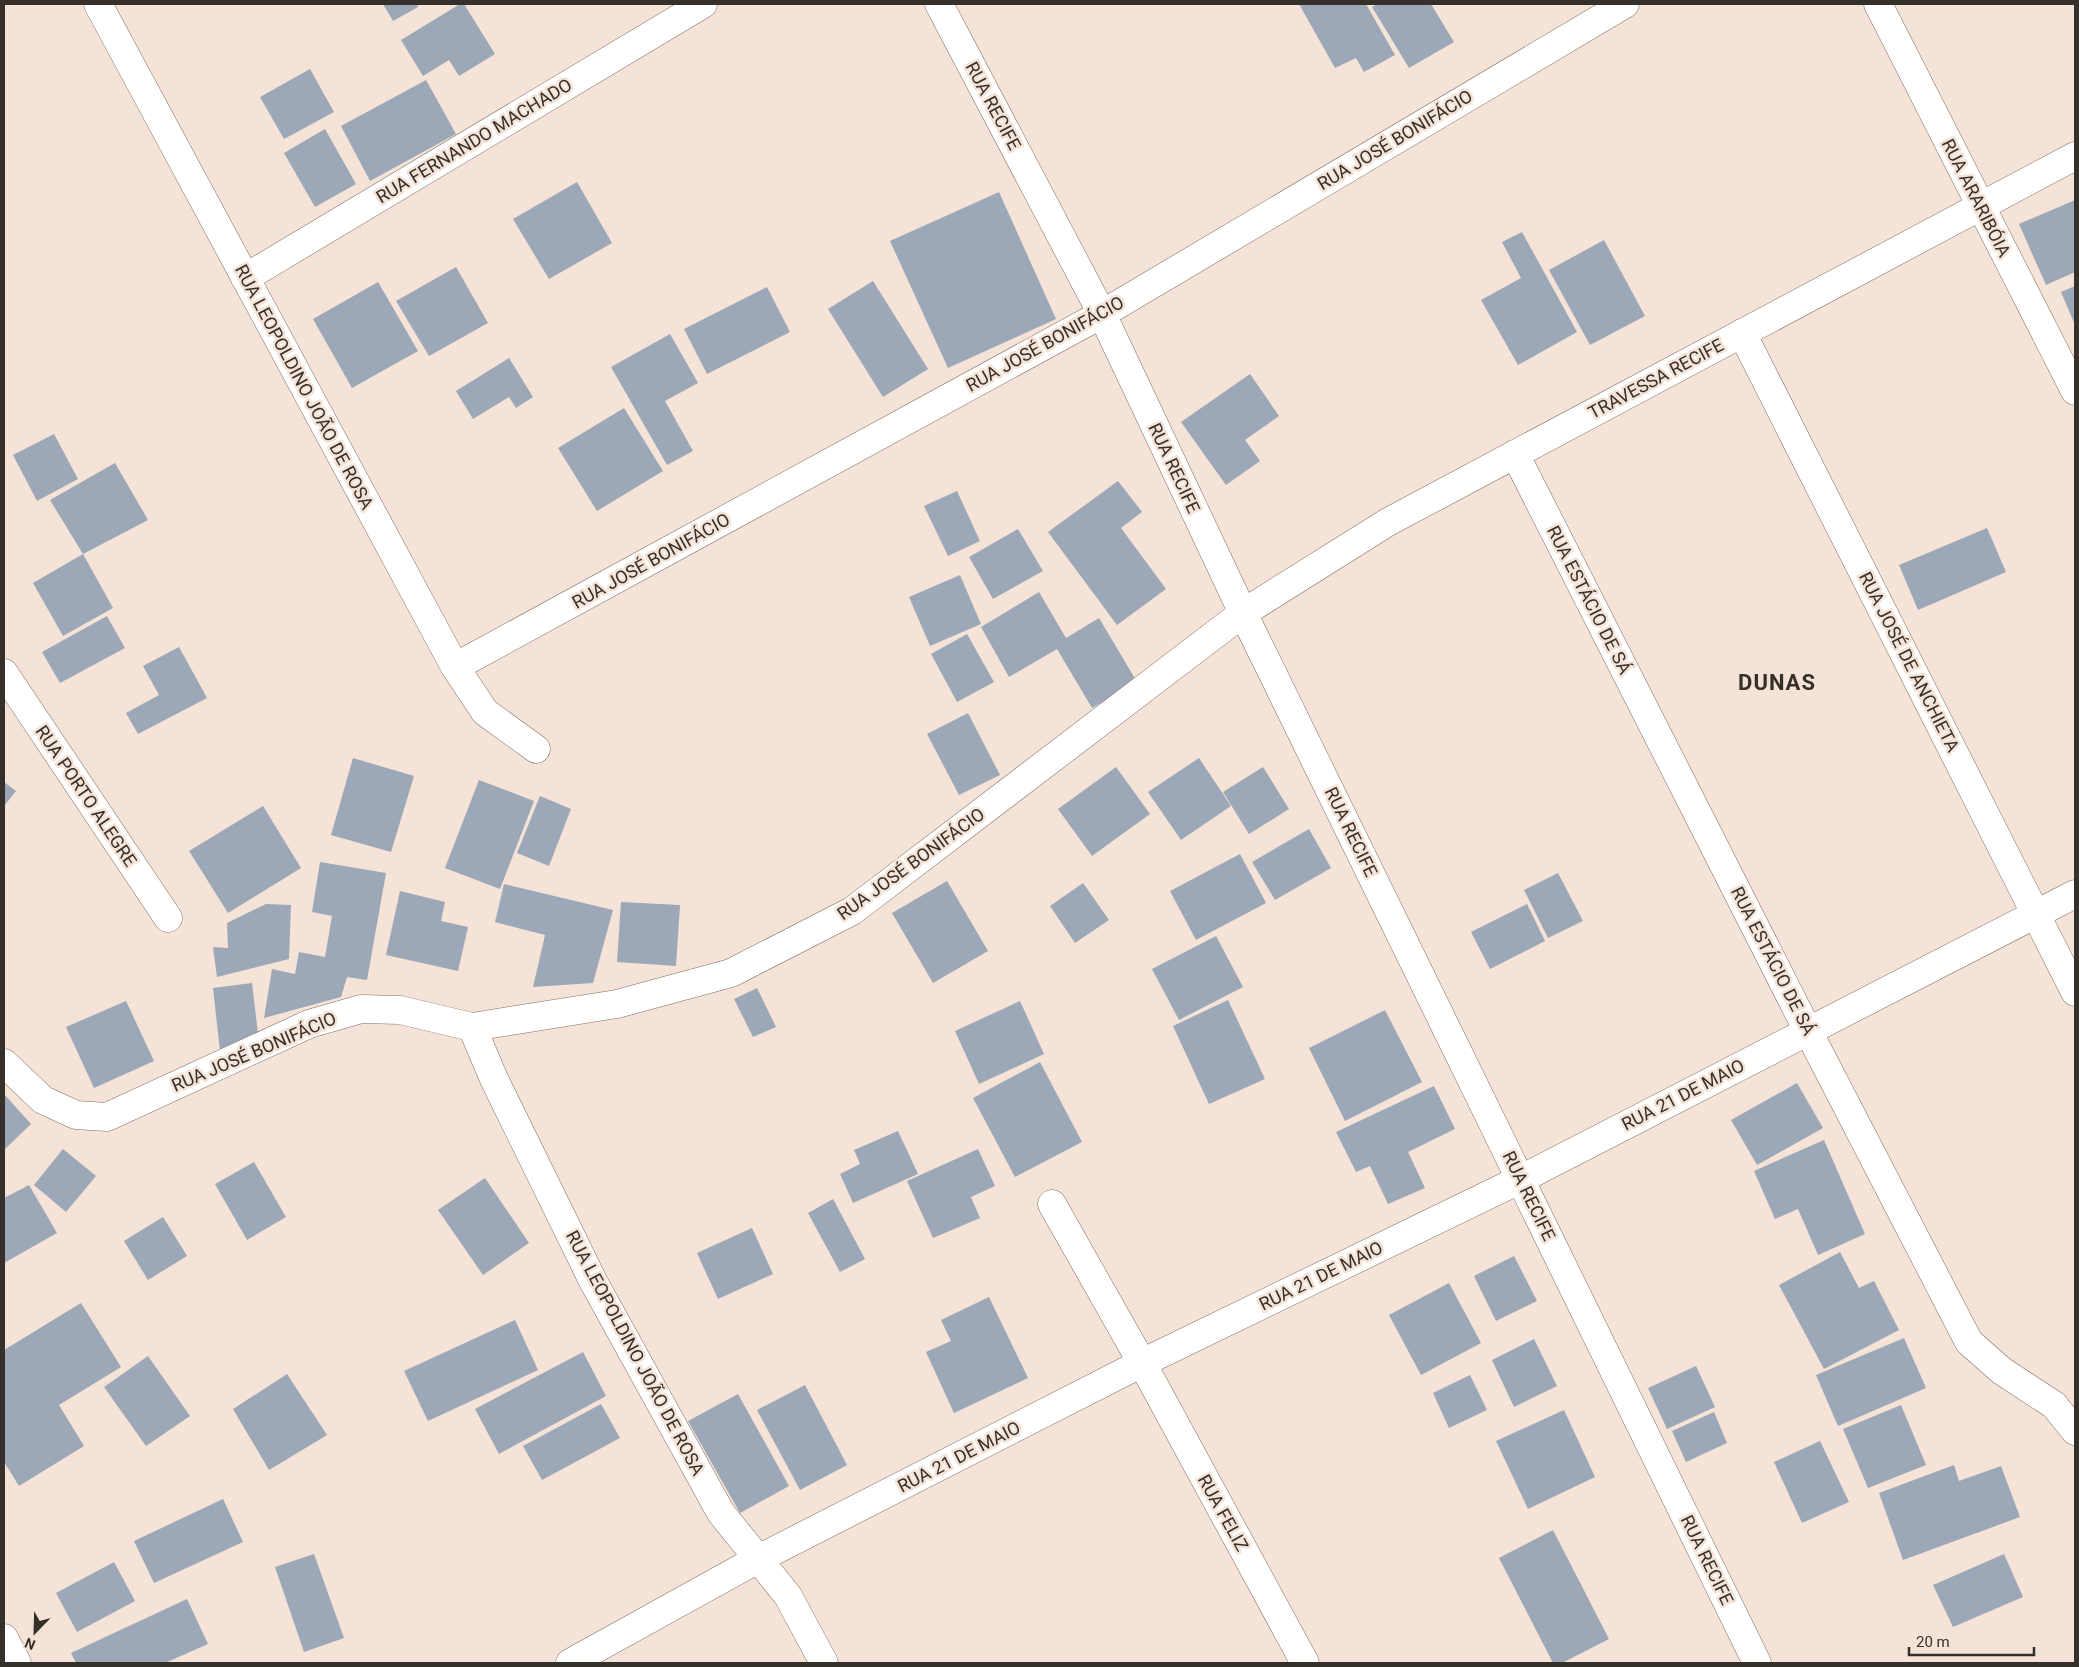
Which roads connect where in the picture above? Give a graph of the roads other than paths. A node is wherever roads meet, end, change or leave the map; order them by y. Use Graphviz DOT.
graph roads {
  1 [pos="98,4"];
  2 [pos="703,4"];
  3 [pos="939,4"];
  4 [pos="1625,4"];
  5 [pos="1878,4"];
  6 [pos="2075,156"];
  7 [pos="1980,206"];
  8 [pos="245,278"];
  9 [pos="1102,314"];
  10 [pos="1742,333"];
  11 [pos="2075,392"];
  12 [pos="1516,454"];
  13 [pos="1243,613"];
  14 [pos="456,668"];
  15 [pos="4,673"];
  16 [pos="536,749"];
  17 [pos="2075,894"];
  18 [pos="2037,913"];
  19 [pos="168,918"];
  20 [pos="2075,992"];
  21 [pos="472,1027"];
  22 [pos="1808,1031"];
  23 [pos="4,1064"];
  24 [pos="1521,1179"];
  25 [pos="1052,1204"];
  26 [pos="1142,1363"];
  27 [pos="2075,1431"];
  28 [pos="758,1559"];
  29 [pos="4,1638"];
  30 [pos="17,1663"];
  31 [pos="570,1663"];
  32 [pos="824,1663"];
  33 [pos="1305,1663"];
  34 [pos="1757,1663"];
  1 -- 8 [label="street, RUA LEOPOLDINO JOÃO DE ROSA"];
  2 -- 8 [label="street, RUA FERNANDO MACHADO"];
  3 -- 9 [label="street, RUA RECIFE"];
  4 -- 9 [label="street, RUA JOSÉ BONIFÁCIO"];
  5 -- 7 [label="street, RUA ARARIBÓIA"];
  6 -- 7 [label="street, TRAVESSA RECIFE"];
  7 -- 10 [label="street, TRAVESSA RECIFE"];
  7 -- 11 [label="street, RUA ARARIBÓIA"];
  8 -- 14 [label="street, RUA LEOPOLDINO JOÃO DE ROSA"];
  9 -- 13 [label="street, RUA RECIFE"];
  9 -- 14 [label="street, RUA JOSÉ BONIFÁCIO"];
  10 -- 12 [label="street, TRAVESSA RECIFE"];
  10 -- 18 [label="street, RUA JOSÉ DE ANCHIETA"];
  12 -- 13 [label="street, TRAVESSA RECIFE"];
  12 -- 22 [label="street, RUA ESTÁCIO DE SÁ"];
  13 -- 21 [label="street, RUA JOSÉ BONIFÁCIO"];
  13 -- 24 [label="street, RUA RECIFE"];
  14 -- 16 [label="street, RUA LEOPOLDINO JOÃO DE ROSA"];
  15 -- 19 [label="street, RUA PORTO ALEGRE"];
  17 -- 18 [label="street, RUA 21 DE MAIO"];
  18 -- 20 [label="street, RUA JOSÉ DE ANCHIETA"];
  18 -- 22 [label="street, RUA 21 DE MAIO"];
  21 -- 23 [label="street, RUA JOSÉ BONIFÁCIO"];
  21 -- 28 [label="street, RUA LEOPOLDINO JOÃO DE ROSA"];
  22 -- 24 [label="street, RUA 21 DE MAIO"];
  22 -- 27 [label="street, RUA ESTÁCIO DE SÁ"];
  24 -- 26 [label="street, RUA 21 DE MAIO"];
  24 -- 34 [label="street, RUA RECIFE"];
  25 -- 26 [label="street, RUA FELIZ"];
  26 -- 28 [label="street, RUA 21 DE MAIO"];
  26 -- 33 [label="street, RUA FELIZ"];
  28 -- 31 [label="street, RUA 21 DE MAIO"];
  28 -- 32 [label="street, RUA LEOPOLDINO JOÃO DE ROSA"];
  29 -- 30 [label="street"];
}
